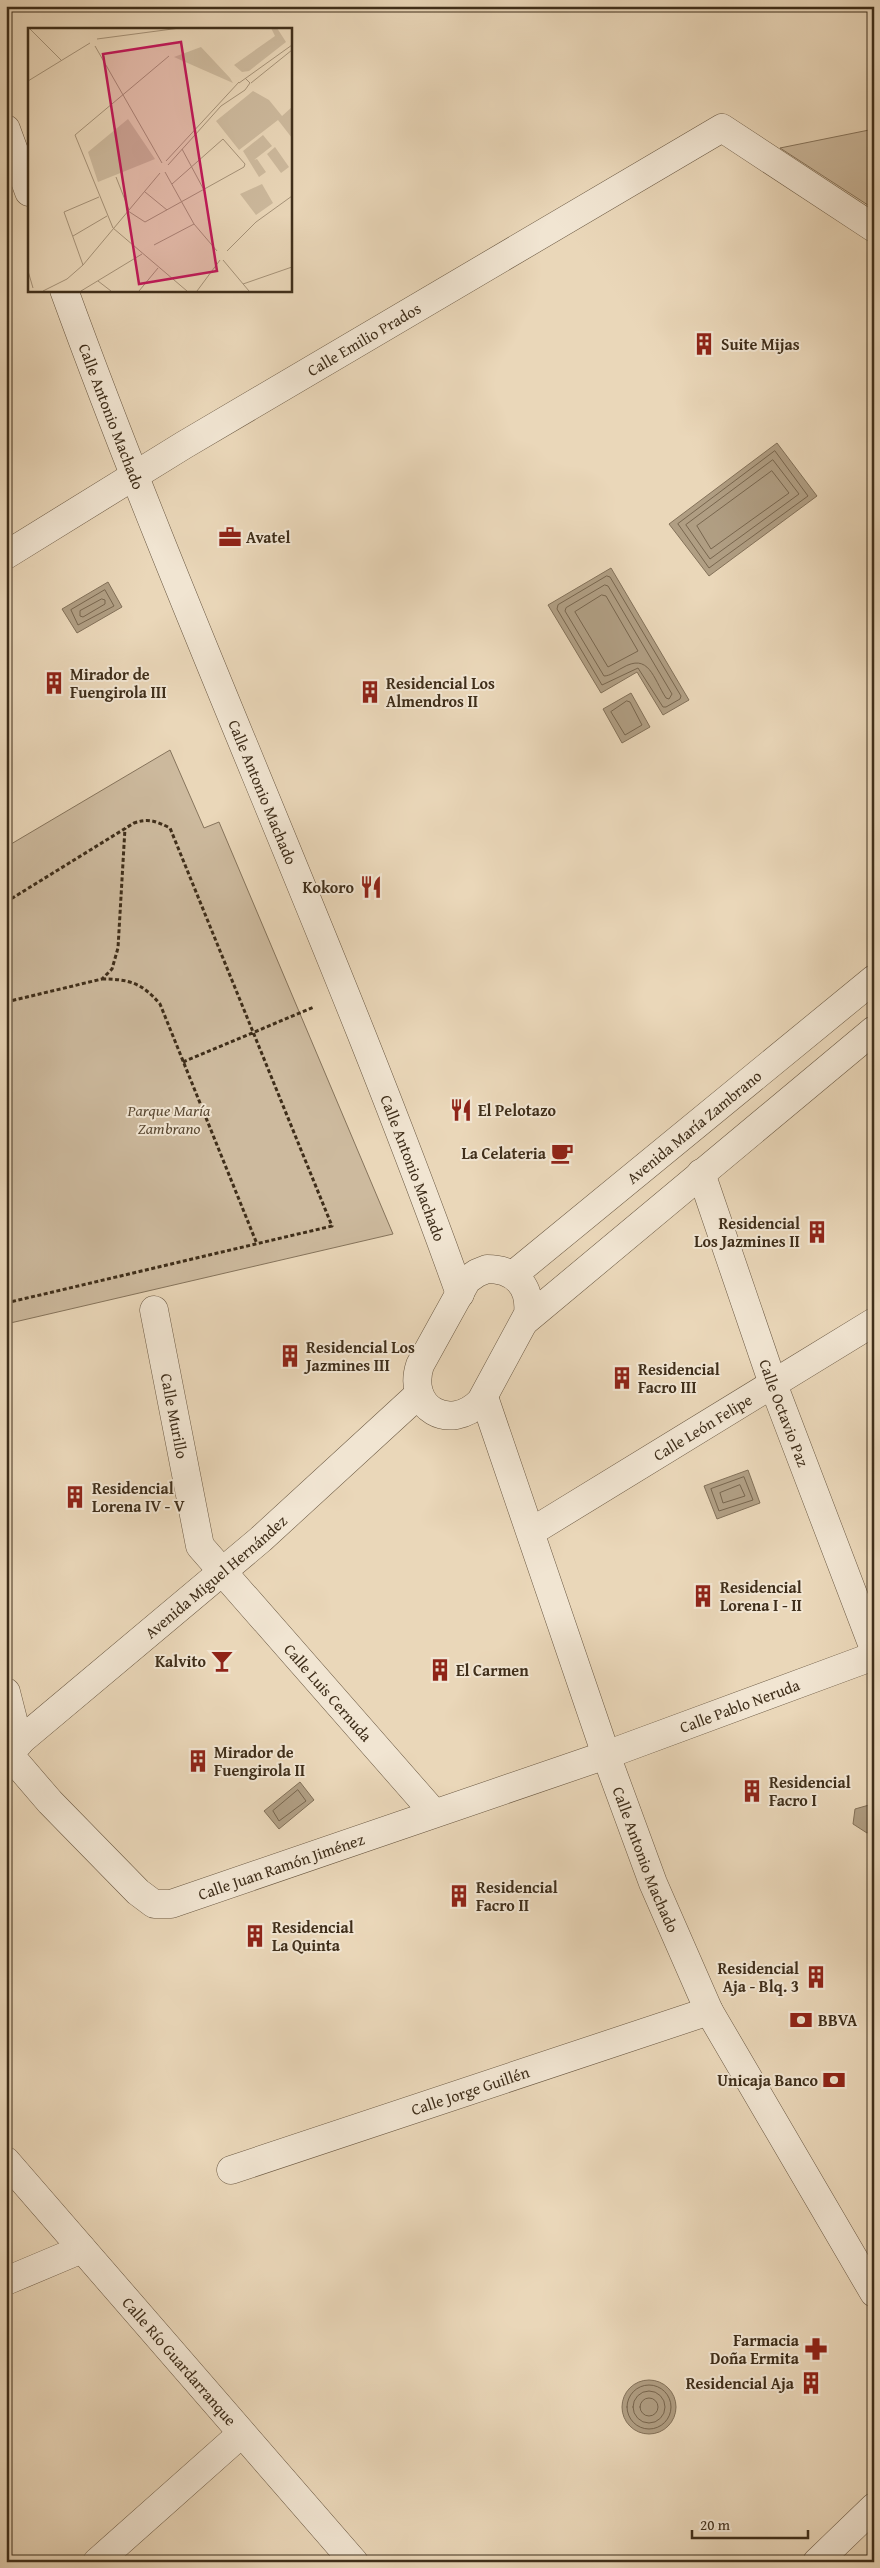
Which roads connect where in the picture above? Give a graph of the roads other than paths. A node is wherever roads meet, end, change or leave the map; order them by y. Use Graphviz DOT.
graph roads {
  1 [pos="6,130"];
  2 [pos="28,189"];
  3 [pos="874,228"];
  4 [pos="64,291"];
  5 [pos="134,475"];
  6 [pos="6,555"];
  7 [pos="874,979"];
  8 [pos="874,1030"];
  9 [pos="701,1173"];
  10 [pos="513,1275"];
  11 [pos="460,1294"];
  12 [pos="154,1310"];
  13 [pos="525,1321"];
  14 [pos="874,1322"];
  15 [pos="773,1384"];
  16 [pos="419,1394"];
  17 [pos="484,1397"];
  18 [pos="531,1532"];
  19 [pos="222,1572"];
  20 [pos="874,1649"];
  21 [pos="874,1656"];
  22 [pos="6,1692"];
  23 [pos="11,1750"];
  24 [pos="606,1755"];
  25 [pos="434,1813"];
  26 [pos="710,2011"];
  27 [pos="6,2161"];
  28 [pos="231,2170"];
  29 [pos="82,2249"];
  30 [pos="6,2281"];
  31 [pos="874,2293"];
  32 [pos="241,2434"];
  33 [pos="874,2507"];
  34 [pos="97,2562"];
  35 [pos="354,2562"];
  36 [pos="818,2562"];
  1 -- 2 [label="street"];
  3 -- 5 [label="street, Calle Emilio Prados"];
  4 -- 5 [label="street, Calle Antonio Machado"];
  5 -- 6 [label="street, Calle Emilio Prados"];
  5 -- 11 [label="street, Calle Antonio Machado"];
  7 -- 10 [label="street, Avenida María Zambrano"];
  8 -- 9 [label="street"];
  9 -- 13 [label="street"];
  9 -- 15 [label="street, Calle Octavio Paz"];
  10 -- 11 [label="street"];
  10 -- 13 [label="street"];
  11 -- 16 [label="street"];
  12 -- 19 [label="street, Calle Murillo"];
  13 -- 17 [label="street"];
  14 -- 15 [label="street, Calle León Felipe"];
  15 -- 18 [label="street, Calle León Felipe"];
  15 -- 20 [label="street, Calle Octavio Paz"];
  16 -- 17 [label="street"];
  16 -- 19 [label="street, Avenida Miguel Hernández"];
  17 -- 18 [label="street, Calle Antonio Machado"];
  18 -- 24 [label="street, Calle Antonio Machado"];
  19 -- 23 [label="street, Avenida Miguel Hernández"];
  19 -- 25 [label="street, Calle Luis Cernuda"];
  21 -- 24 [label="street, Calle Pablo Neruda"];
  22 -- 23 [label="street"];
  23 -- 25 [label="street, Calle Juan Ramón Jiménez"];
  24 -- 25 [label="street, Calle Juan Ramón Jiménez"];
  24 -- 26 [label="street, Calle Antonio Machado"];
  26 -- 28 [label="street, Calle Jorge Guillén"];
  26 -- 31 [label="street, Calle Antonio Machado"];
  27 -- 29 [label="street, Calle Río Guardarranque"];
  29 -- 30 [label="street"];
  29 -- 32 [label="street, Calle Río Guardarranque"];
  32 -- 34 [label="street"];
  32 -- 35 [label="street, Calle Río Guardarranque"];
  33 -- 36 [label="street"];
}
